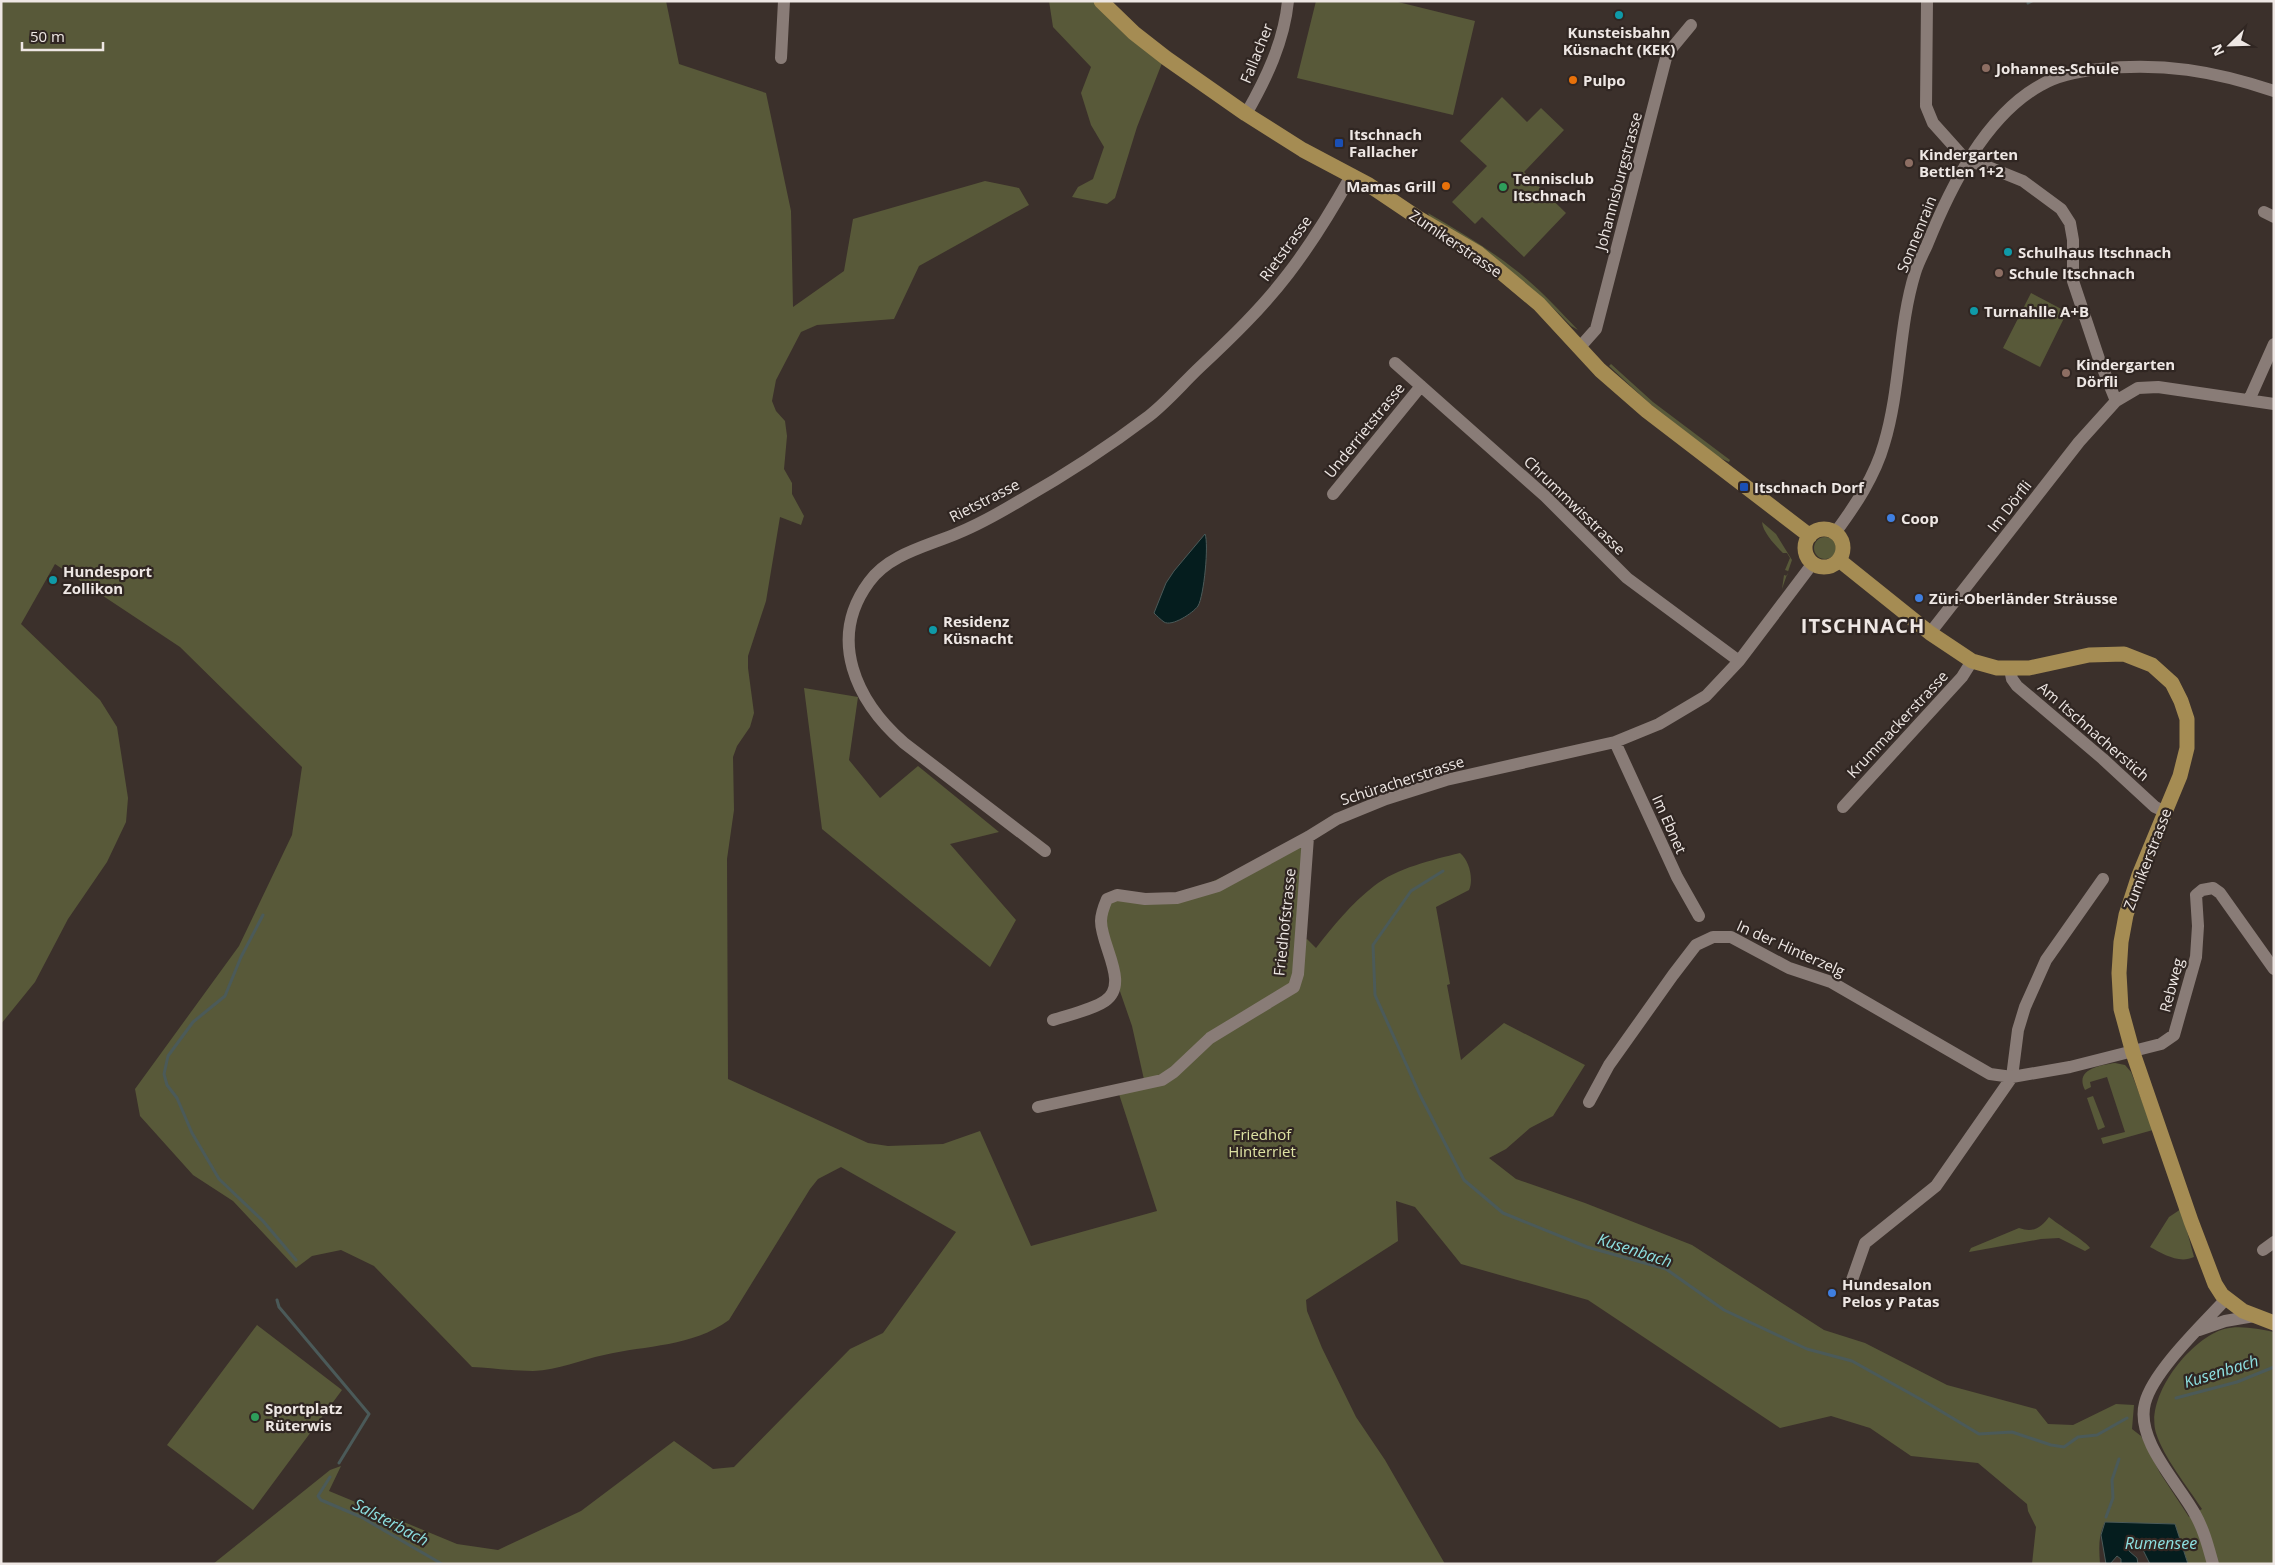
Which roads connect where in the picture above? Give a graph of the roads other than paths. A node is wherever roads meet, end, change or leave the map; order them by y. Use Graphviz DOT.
graph roads {
  1 [pos="784,1"];
  2 [pos="1101,1"];
  3 [pos="1288,1"];
  4 [pos="1927,1"];
  5 [pos="1691,25"];
  6 [pos="781,58"];
  7 [pos="2274,91"];
  8 [pos="1246,114"];
  9 [pos="1968,162"];
  10 [pos="1351,176"];
  11 [pos="2274,344"];
  12 [pos="1580,347"];
  13 [pos="1395,363"];
  14 [pos="1421,386"];
  15 [pos="2249,400"];
  16 [pos="2116,401"];
  17 [pos="2274,404"];
  18 [pos="1333,494"];
  19 [pos="1835,533"];
  20 [pos="1810,536"];
  21 [pos="1839,560"];
  22 [pos="1813,563"];
  23 [pos="1930,633"];
  24 [pos="1739,661"];
  25 [pos="1972,661"];
  26 [pos="2010,669"];
  27 [pos="1616,742"];
  28 [pos="1843,807"];
  29 [pos="2164,812"];
  30 [pos="1308,837"];
  31 [pos="1045,852"];
  32 [pos="2103,879"];
  33 [pos="1699,916"];
  34 [pos="2274,969"];
  35 [pos="1053,1020"];
  36 [pos="2133,1053"];
  37 [pos="2012,1077"];
  38 [pos="1589,1102"];
  39 [pos="1038,1107"];
  40 [pos="2274,1242"];
  41 [pos="2263,1250"];
  42 [pos="1852,1280"];
  43 [pos="2226,1299"];
  44 [pos="2254,1316"];
  45 [pos="2274,1323"];
  46 [pos="2194,1332"];
  47 [pos="2213,1564"];
  1 -- 6 [label="street"];
  2 -- 8 [label="main road, Zumikerstrasse"];
  3 -- 8 [label="street, Fallacher"];
  4 -- 9 [label="street"];
  5 -- 12 [label="street, Johannisburgstrasse"];
  7 -- 9 [label="street, Sonnenrain"];
  8 -- 10 [label="main road, Zumikerstrasse"];
  9 -- 16 [label="street"];
  9 -- 19 [label="street, Sonnenrain"];
  10 -- 12 [label="main road, Zumikerstrasse"];
  10 -- 31 [label="street, Rietstrasse"];
  11 -- 15 [label="street"];
  12 -- 20 [label="main road, Zumikerstrasse"];
  13 -- 14 [label="street, Chrummwisstrasse"];
  14 -- 18 [label="street, Underrietstrasse"];
  14 -- 24 [label="street, Chrummwisstrasse"];
  15 -- 16 [label="street, Im Dörfli"];
  15 -- 17 [label="street, Im Dörfli"];
  16 -- 23 [label="street, Im Dörfli"];
  19 -- 20 [label="main road"];
  19 -- 21 [label="main road"];
  20 -- 22 [label="main road"];
  21 -- 22 [label="main road"];
  21 -- 23 [label="main road, Zumikerstrasse"];
  22 -- 24 [label="street, Schüracherstrasse"];
  23 -- 25 [label="main road, Zumikerstrasse"];
  24 -- 27 [label="street, Schüracherstrasse"];
  25 -- 26 [label="main road, Zumikerstrasse"];
  25 -- 28 [label="street, Krummackerstrasse"];
  26 -- 29 [label="street, Am Itschnacherstich"];
  26 -- 29 [label="main road, Zumikerstrasse"];
  27 -- 30 [label="street, Schüracherstrasse"];
  27 -- 33 [label="street, Im Ebnet"];
  29 -- 36 [label="main road, Zumikerstrasse"];
  30 -- 35 [label="street, Schüracherstrasse"];
  30 -- 39 [label="street, Friedhofstrasse"];
  32 -- 37 [label="street"];
  34 -- 36 [label="street, Rebweg"];
  36 -- 37 [label="street, Rebweg"];
  36 -- 43 [label="main road, Zumikerstrasse"];
  37 -- 38 [label="street, In der Hinterzelg"];
  37 -- 42 [label="street"];
  40 -- 41 [label="street"];
  43 -- 44 [label="main road"];
  43 -- 46 [label="street"];
  44 -- 45 [label="main road"];
  44 -- 46 [label="street"];
  46 -- 47 [label="street"];
}
